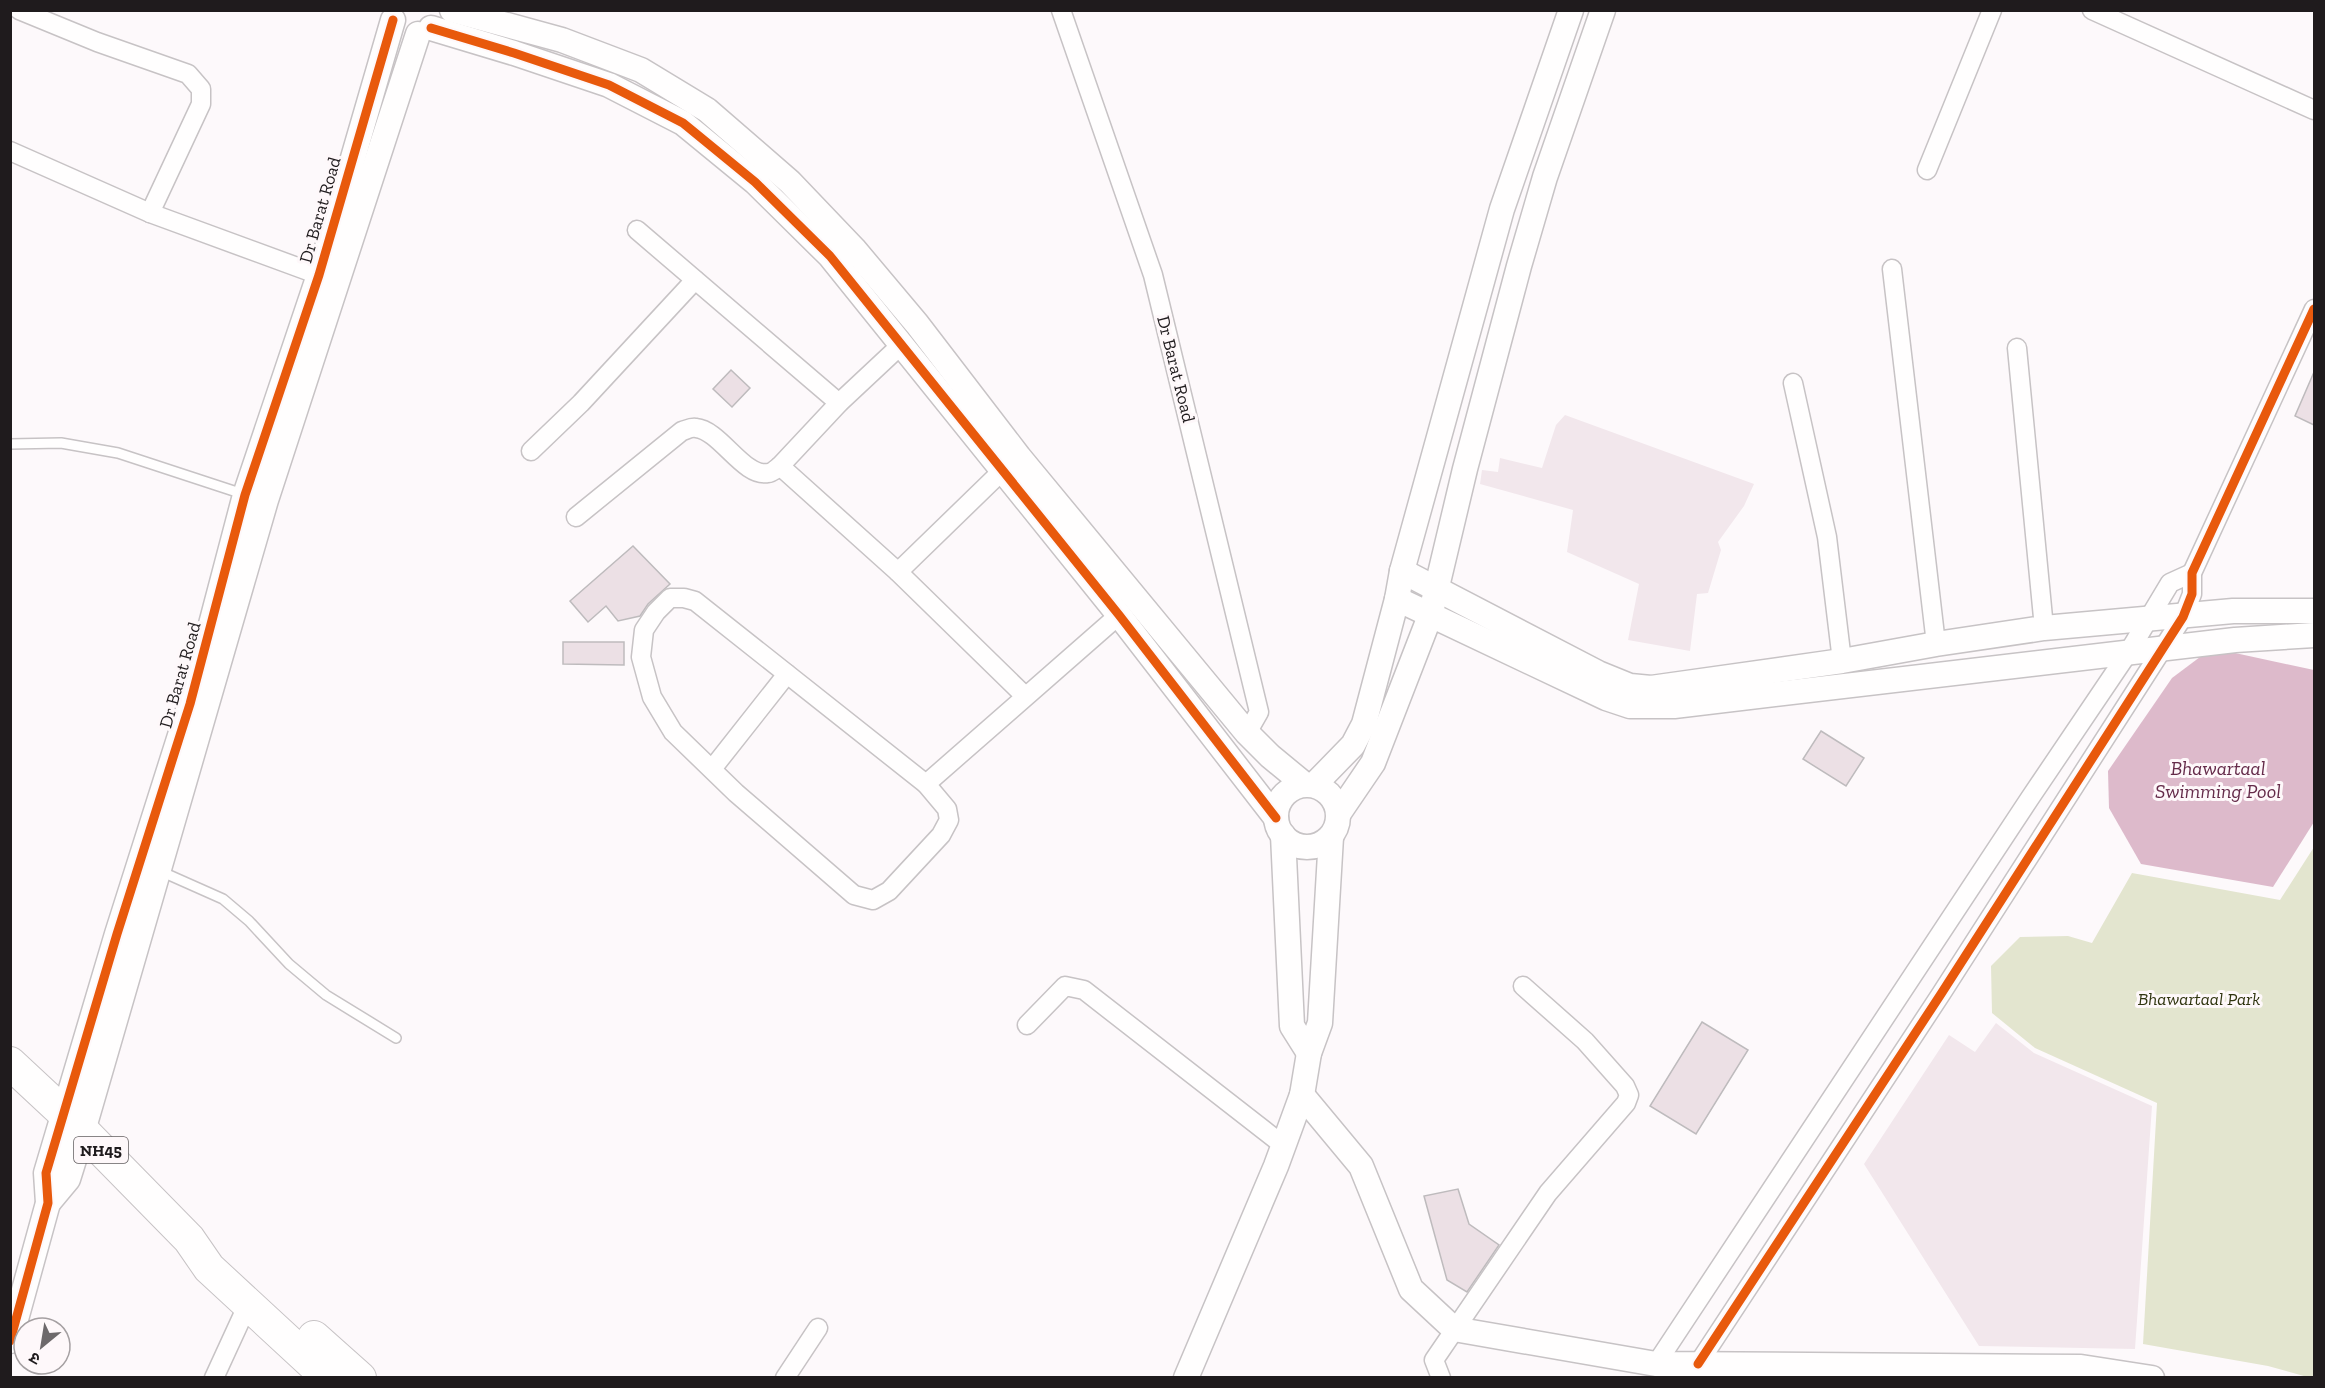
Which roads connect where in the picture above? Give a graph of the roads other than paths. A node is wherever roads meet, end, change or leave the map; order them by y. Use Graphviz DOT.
graph roads {
  1 [pos="19,10"];
  2 [pos="452,10"];
  3 [pos="1061,10"];
  4 [pos="1571,10"];
  5 [pos="1603,10"];
  6 [pos="1992,10"];
  7 [pos="2092,10"];
  8 [pos="390,14"];
  9 [pos="428,24"];
  10 [pos="2314,110"];
  11 [pos="10,151"];
  12 [pos="1926,170"];
  13 [pos="150,213"];
  14 [pos="638,230"];
  15 [pos="1892,269"];
  16 [pos="319,275"];
  17 [pos="695,280"];
  18 [pos="2314,309"];
  19 [pos="2308,338"];
  20 [pos="901,345"];
  21 [pos="2017,348"];
  22 [pos="1793,383"];
  23 [pos="839,403"];
  24 [pos="10,444"];
  25 [pos="531,451"];
  26 [pos="780,466"];
  27 [pos="1002,471"];
  28 [pos="246,495"];
  29 [pos="576,517"];
  30 [pos="1402,571"];
  31 [pos="898,572"];
  32 [pos="2192,573"];
  33 [pos="1436,587"];
  34 [pos="1397,599"];
  35 [pos="2314,611"];
  36 [pos="1119,615"];
  37 [pos="1430,616"];
  38 [pos="2183,617"];
  39 [pos="2149,619"];
  40 [pos="2044,628"];
  41 [pos="2314,635"];
  42 [pos="1936,644"];
  43 [pos="2163,650"];
  44 [pos="2128,653"];
  45 [pos="1842,661"];
  46 [pos="787,674"];
  47 [pos="1024,696"];
  48 [pos="1248,733"];
  49 [pos="712,769"];
  50 [pos="926,784"];
  51 [pos="1309,785"];
  52 [pos="1339,813"];
  53 [pos="1279,827"];
  54 [pos="1331,837"];
  55 [pos="159,870"];
  56 [pos="1523,986"];
  57 [pos="1027,1025"];
  58 [pos="396,1038"];
  59 [pos="1309,1053"];
  60 [pos="10,1063"];
  61 [pos="1302,1095"];
  62 [pos="74,1122"];
  63 [pos="1283,1145"];
  64 [pos="189,1239"];
  65 [pos="248,1304"];
  66 [pos="13,1315"];
  67 [pos="818,1328"];
  68 [pos="1454,1329"];
  69 [pos="10,1341"];
  70 [pos="1656,1364"];
  71 [pos="1698,1364"];
  72 [pos="214,1377"];
  73 [pos="328,1377"];
  74 [pos="360,1377"];
  75 [pos="785,1377"];
  76 [pos="1186,1377"];
  77 [pos="1441,1377"];
  78 [pos="2152,1377"];
  1 -- 13 [label="street"];
  2 -- 48 [label="street"];
  3 -- 48 [label="street, Dr Barat Road"];
  4 -- 30 [label="street"];
  5 -- 33 [label="street"];
  6 -- 12 [label="street"];
  7 -- 10 [label="street"];
  8 -- 9 [label="street"];
  8 -- 16 [label="street, Dr Barat Road"];
  9 -- 20 [label="street"];
  9 -- 55 [label="street, Dr Barat Road"];
  11 -- 13 [label="street"];
  13 -- 16 [label="street"];
  14 -- 17 [label="street"];
  15 -- 42 [label="street"];
  16 -- 28 [label="street, Dr Barat Road"];
  17 -- 23 [label="street"];
  17 -- 25 [label="street"];
  18 -- 19 [label="street"];
  19 -- 32 [label="street"];
  20 -- 23 [label="street"];
  20 -- 27 [label="street"];
  21 -- 40 [label="street"];
  22 -- 45 [label="street"];
  23 -- 26 [label="street"];
  24 -- 28 [label="lane"];
  26 -- 29 [label="street"];
  26 -- 31 [label="street"];
  27 -- 31 [label="street"];
  27 -- 36 [label="street"];
  28 -- 62 [label="street, Dr Barat Road"];
  30 -- 33 [label="street"];
  30 -- 34 [label="street"];
  31 -- 47 [label="street"];
  32 -- 38 [label="street"];
  32 -- 39 [label="street"];
  33 -- 37 [label="street"];
  33 -- 45 [label="street"];
  34 -- 37 [label="street"];
  34 -- 51 [label="street"];
  35 -- 38 [label="street"];
  36 -- 47 [label="street"];
  36 -- 53 [label="street"];
  37 -- 44 [label="street"];
  37 -- 52 [label="street"];
  38 -- 39 [label="street"];
  38 -- 43 [label="street"];
  39 -- 40 [label="street"];
  39 -- 44 [label="street"];
  40 -- 42 [label="street"];
  41 -- 43 [label="street"];
  42 -- 45 [label="street"];
  43 -- 44 [label="street"];
  43 -- 71 [label="street"];
  44 -- 70 [label="street"];
  46 -- 49 [label="street"];
  46 -- 49 [label="street"];
  46 -- 50 [label="street"];
  47 -- 50 [label="street"];
  48 -- 51 [label="street"];
  49 -- 50 [label="street"];
  51 -- 52 [label="street"];
  51 -- 53 [label="street"];
  52 -- 54 [label="street"];
  53 -- 54 [label="street"];
  53 -- 59 [label="street"];
  54 -- 59 [label="street"];
  55 -- 58 [label="lane"];
  55 -- 62 [label="street, Dr Barat Road"];
  56 -- 68 [label="street"];
  57 -- 63 [label="street"];
  59 -- 61 [label="street"];
  60 -- 62 [label="highway, NH45"];
  61 -- 63 [label="street"];
  61 -- 68 [label="street"];
  62 -- 64 [label="highway, NH45"];
  62 -- 66 [label="street, Dr Barat Road"];
  63 -- 76 [label="street"];
  64 -- 65 [label="highway, NH45"];
  64 -- 74 [label="highway, NH45"];
  65 -- 72 [label="street"];
  65 -- 73 [label="highway, NH45"];
  66 -- 69 [label="street, Dr Barat Road"];
  67 -- 75 [label="street"];
  68 -- 70 [label="street"];
  68 -- 77 [label="street"];
  70 -- 71 [label="street"];
  71 -- 78 [label="street"];
}
